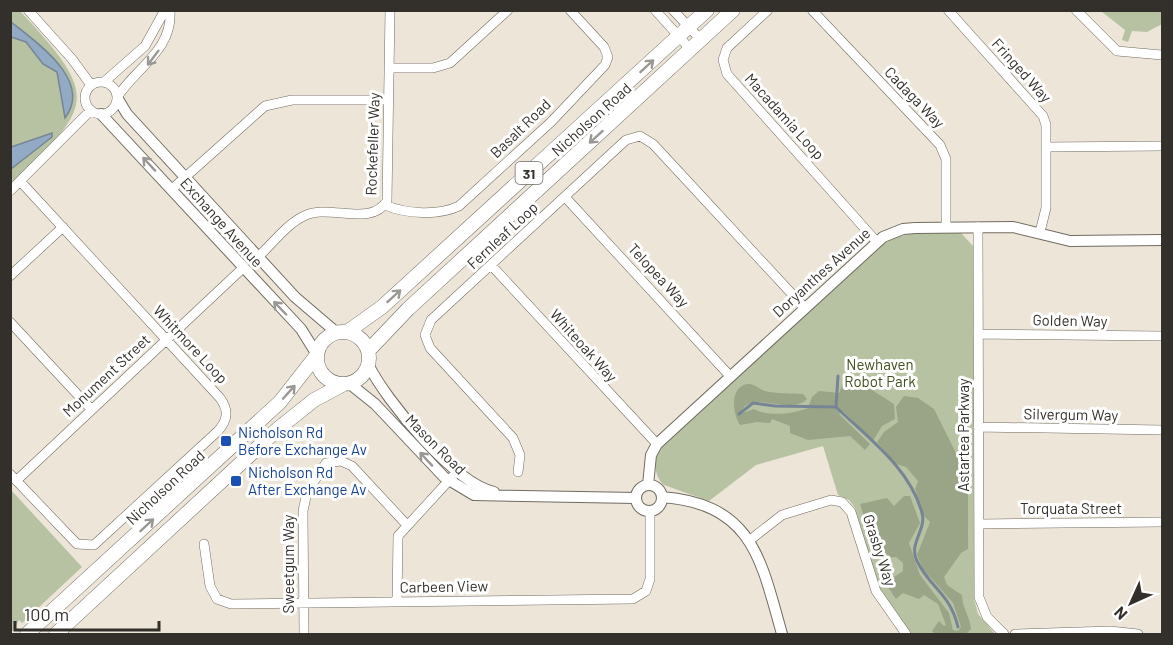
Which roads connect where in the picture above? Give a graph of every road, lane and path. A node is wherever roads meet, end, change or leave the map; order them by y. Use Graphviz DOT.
graph roads {
  1 [pos="28,10"];
  2 [pos="165,10"];
  3 [pos="170,10"];
  4 [pos="390,10"];
  5 [pos="508,10"];
  6 [pos="570,10"];
  7 [pos="655,10"];
  8 [pos="673,10"];
  9 [pos="707,10"];
  10 [pos="733,10"];
  11 [pos="768,10"];
  12 [pos="812,10"];
  13 [pos="948,10"];
  14 [pos="1076,10"];
  15 [pos="684,32"];
  16 [pos="696,45"];
  17 [pos="1162,55"];
  18 [pos="389,68"];
  19 [pos="104,82"];
  20 [pos="91,85"];
  21 [pos="118,97"];
  22 [pos="389,100"];
  23 [pos="96,112"];
  24 [pos="1162,146"];
  25 [pos="1046,147"];
  26 [pos="186,177"];
  27 [pos="20,182"];
  28 [pos="172,189"];
  29 [pos="10,191"];
  30 [pos="565,197"];
  31 [pos="384,205"];
  32 [pos="946,226"];
  33 [pos="63,227"];
  34 [pos="978,227"];
  35 [pos="1040,232"];
  36 [pos="1162,240"];
  37 [pos="876,241"];
  38 [pos="259,256"];
  39 [pos="491,265"];
  40 [pos="243,268"];
  41 [pos="10,276"];
  42 [pos="804,307"];
  43 [pos="10,322"];
  44 [pos="341,332"];
  45 [pos="978,334"];
  46 [pos="1162,336"];
  47 [pos="166,340"];
  48 [pos="316,355"];
  49 [pos="368,357"];
  50 [pos="729,375"];
  51 [pos="346,384"];
  52 [pos="91,409"];
  53 [pos="978,427"];
  54 [pos="1162,430"];
  55 [pos="657,444"];
  56 [pos="457,472"];
  57 [pos="518,472"];
  58 [pos="14,477"];
  59 [pos="449,481"];
  60 [pos="648,485"];
  61 [pos="514,496"];
  62 [pos="662,497"];
  63 [pos="636,498"];
  64 [pos="650,511"];
  65 [pos="1162,522"];
  66 [pos="406,524"];
  67 [pos="979,524"];
  68 [pos="750,540"];
  69 [pos="204,544"];
  70 [pos="397,602"];
  71 [pos="303,603"];
  72 [pos="27,634"];
  73 [pos="56,634"];
  74 [pos="304,634"];
  75 [pos="782,634"];
  76 [pos="906,634"];
  77 [pos="1004,634"];
  78 [pos="1015,634"];
  79 [pos="1138,634"];
  1 -- 20 [label="street"];
  2 -- 19 [label="street"];
  3 -- 21 [label="street, one-way"];
  4 -- 18 [label="street, Rockefeller Way"];
  5 -- 18 [label="street"];
  6 -- 31 [label="street, Basalt Road"];
  7 -- 15 [label="street"];
  8 -- 15 [label="street"];
  9 -- 15 [label="main road, Nicholson Road / 31"];
  10 -- 16 [label="main road, Nicholson Road / 31"];
  11 -- 37 [label="street, Macadamia Loop"];
  12 -- 32 [label="street, Cadaga Way"];
  13 -- 25 [label="street, Fringed Way"];
  14 -- 17 [label="street"];
  15 -- 16 [label="street"];
  15 -- 16 [label="street"];
  44 -- 15 [label="main road, Nicholson Road / 31, one-way"];
  16 -- 49 [label="main road, Nicholson Road / 31, one-way"];
  18 -- 22 [label="street, Rockefeller Way"];
  19 -- 20 [label="street"];
  19 -- 21 [label="street"];
  20 -- 23 [label="street"];
  21 -- 23 [label="street"];
  21 -- 26 [label="street, Exchange Avenue"];
  22 -- 26 [label="street"];
  22 -- 31 [label="street, Rockefeller Way"];
  23 -- 27 [label="street"];
  28 -- 23 [label="street, Exchange Avenue, one-way"];
  24 -- 25 [label="street"];
  25 -- 35 [label="street, Fringed Way"];
  26 -- 28 [label="street"];
  26 -- 38 [label="street, Exchange Avenue"];
  27 -- 29 [label="street"];
  27 -- 33 [label="street, Whitmore Loop"];
  28 -- 40 [label="street, Exchange Avenue"];
  30 -- 39 [label="street, Fernleaf Loop"];
  30 -- 42 [label="street, Fernleaf Loop"];
  30 -- 50 [label="street, Telopea Way"];
  31 -- 38 [label="street, Rockefeller Way"];
  32 -- 34 [label="street, Doryanthes Avenue"];
  32 -- 37 [label="street, Doryanthes Avenue"];
  33 -- 41 [label="street"];
  33 -- 47 [label="street, Whitmore Loop"];
  34 -- 35 [label="street, Doryanthes Avenue"];
  34 -- 45 [label="street, Astartea Parkway"];
  35 -- 36 [label="street, Doryanthes Avenue"];
  37 -- 42 [label="street, Doryanthes Avenue"];
  38 -- 44 [label="street, Exchange Avenue"];
  39 -- 55 [label="street, Whiteoak Way"];
  39 -- 57 [label="street, Fernleaf Loop"];
  40 -- 47 [label="street, Monument Street"];
  48 -- 40 [label="street, Exchange Avenue, one-way"];
  42 -- 50 [label="street, Doryanthes Avenue"];
  43 -- 52 [label="street"];
  44 -- 48 [label="main road, Nicholson Road / 31"];
  44 -- 49 [label="main road"];
  45 -- 46 [label="street, Golden Way"];
  45 -- 53 [label="street, Astartea Parkway"];
  47 -- 52 [label="street, Monument Street"];
  47 -- 58 [label="street, Whitmore Loop"];
  48 -- 51 [label="main road"];
  72 -- 48 [label="main road, Nicholson Road / 31, one-way"];
  49 -- 51 [label="main road, Nicholson Road / 31"];
  49 -- 56 [label="street, Mason Road"];
  50 -- 55 [label="street, Doryanthes Avenue"];
  59 -- 51 [label="street, Mason Road, one-way"];
  51 -- 73 [label="main road, Nicholson Road / 31"];
  52 -- 58 [label="street, Monument Street"];
  53 -- 54 [label="street, Silvergum Way"];
  53 -- 67 [label="street, Astartea Parkway"];
  55 -- 60 [label="street"];
  56 -- 59 [label="street"];
  56 -- 61 [label="street, Mason Road"];
  59 -- 61 [label="street, Mason Road"];
  59 -- 66 [label="street"];
  60 -- 62 [label="street"];
  60 -- 63 [label="street"];
  61 -- 63 [label="street, Mason Road"];
  62 -- 64 [label="street"];
  62 -- 68 [label="street"];
  63 -- 64 [label="street"];
  64 -- 70 [label="street, Carbeen View"];
  65 -- 67 [label="street, Torquata Street"];
  66 -- 70 [label="street"];
  66 -- 71 [label="street, Sweetgum Way"];
  67 -- 77 [label="street, Astartea Parkway"];
  68 -- 75 [label="street"];
  68 -- 76 [label="street, Grasby Way"];
  69 -- 71 [label="street, Carbeen View"];
  70 -- 71 [label="street, Carbeen View"];
  71 -- 74 [label="street, Sweetgum Way"];
  78 -- 79 [label="street"];
}
